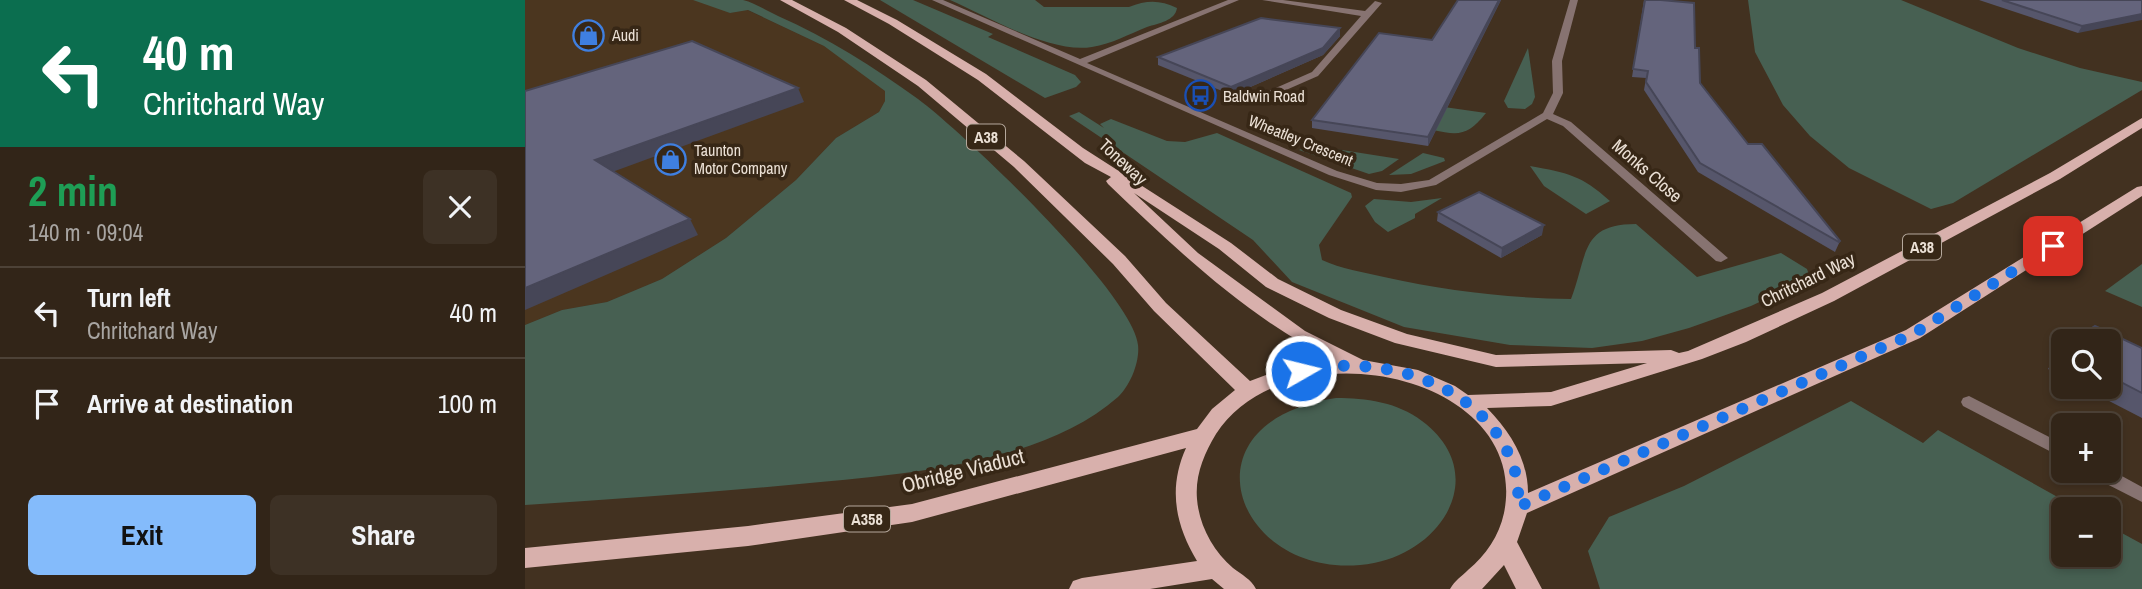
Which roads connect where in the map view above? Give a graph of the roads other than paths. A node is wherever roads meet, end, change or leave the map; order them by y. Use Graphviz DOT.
graph roads {
  1 [pos="785,0"];
  2 [pos="849,0"];
  3 [pos="936,0"];
  4 [pos="1235,0"];
  5 [pos="1266,0"];
  6 [pos="1574,0"];
  7 [pos="1378,3"];
  8 [pos="1367,14"];
  9 [pos="1081,62"];
  10 [pos="1263,97"];
  11 [pos="1547,115"];
  12 [pos="2142,122"];
  13 [pos="1082,152"];
  14 [pos="2142,190"];
  15 [pos="1721,258"];
  16 [pos="1695,355"];
  17 [pos="1359,365"];
  18 [pos="1248,391"];
  19 [pos="1467,402"];
  20 [pos="1969,402"];
  21 [pos="1202,436"];
  22 [pos="2051,446"];
  23 [pos="2120,483"];
  24 [pos="2142,495"];
  25 [pos="1518,507"];
  26 [pos="1506,544"];
  27 [pos="525,558"];
  28 [pos="1217,568"];
  29 [pos="1081,589"];
  30 [pos="1243,589"];
  31 [pos="1463,589"];
  32 [pos="1529,589"];
  1 -- 18 [label="main road, A38"];
  2 -- 13 [label="main road, Toneway / A38"];
  3 -- 9 [label="street, Wheatley Crescent"];
  4 -- 9 [label="street"];
  5 -- 8 [label="street"];
  6 -- 11 [label="street"];
  7 -- 8 [label="street"];
  8 -- 10 [label="street"];
  9 -- 11 [label="street, Wheatley Crescent"];
  11 -- 15 [label="street, Monks Close"];
  12 -- 16 [label="main road, Chritchard Way / A38"];
  13 -- 16 [label="main road"];
  13 -- 17 [label="main road, Toneway / A38"];
  14 -- 25 [label="main road"];
  16 -- 19 [label="main road, Chritchard Way / A38"];
  17 -- 18 [label="main road, A38"];
  17 -- 19 [label="main road, A38"];
  18 -- 21 [label="main road, A38"];
  19 -- 25 [label="main road, A38"];
  20 -- 22 [label="street"];
  21 -- 27 [label="main road, Obridge Viaduct / A358"];
  21 -- 28 [label="main road, A38"];
  23 -- 24 [label="street"];
  25 -- 26 [label="main road, A38"];
  26 -- 31 [label="main road, A38"];
  26 -- 32 [label="main road"];
  28 -- 29 [label="main road"];
  28 -- 30 [label="main road, A38"];
}
